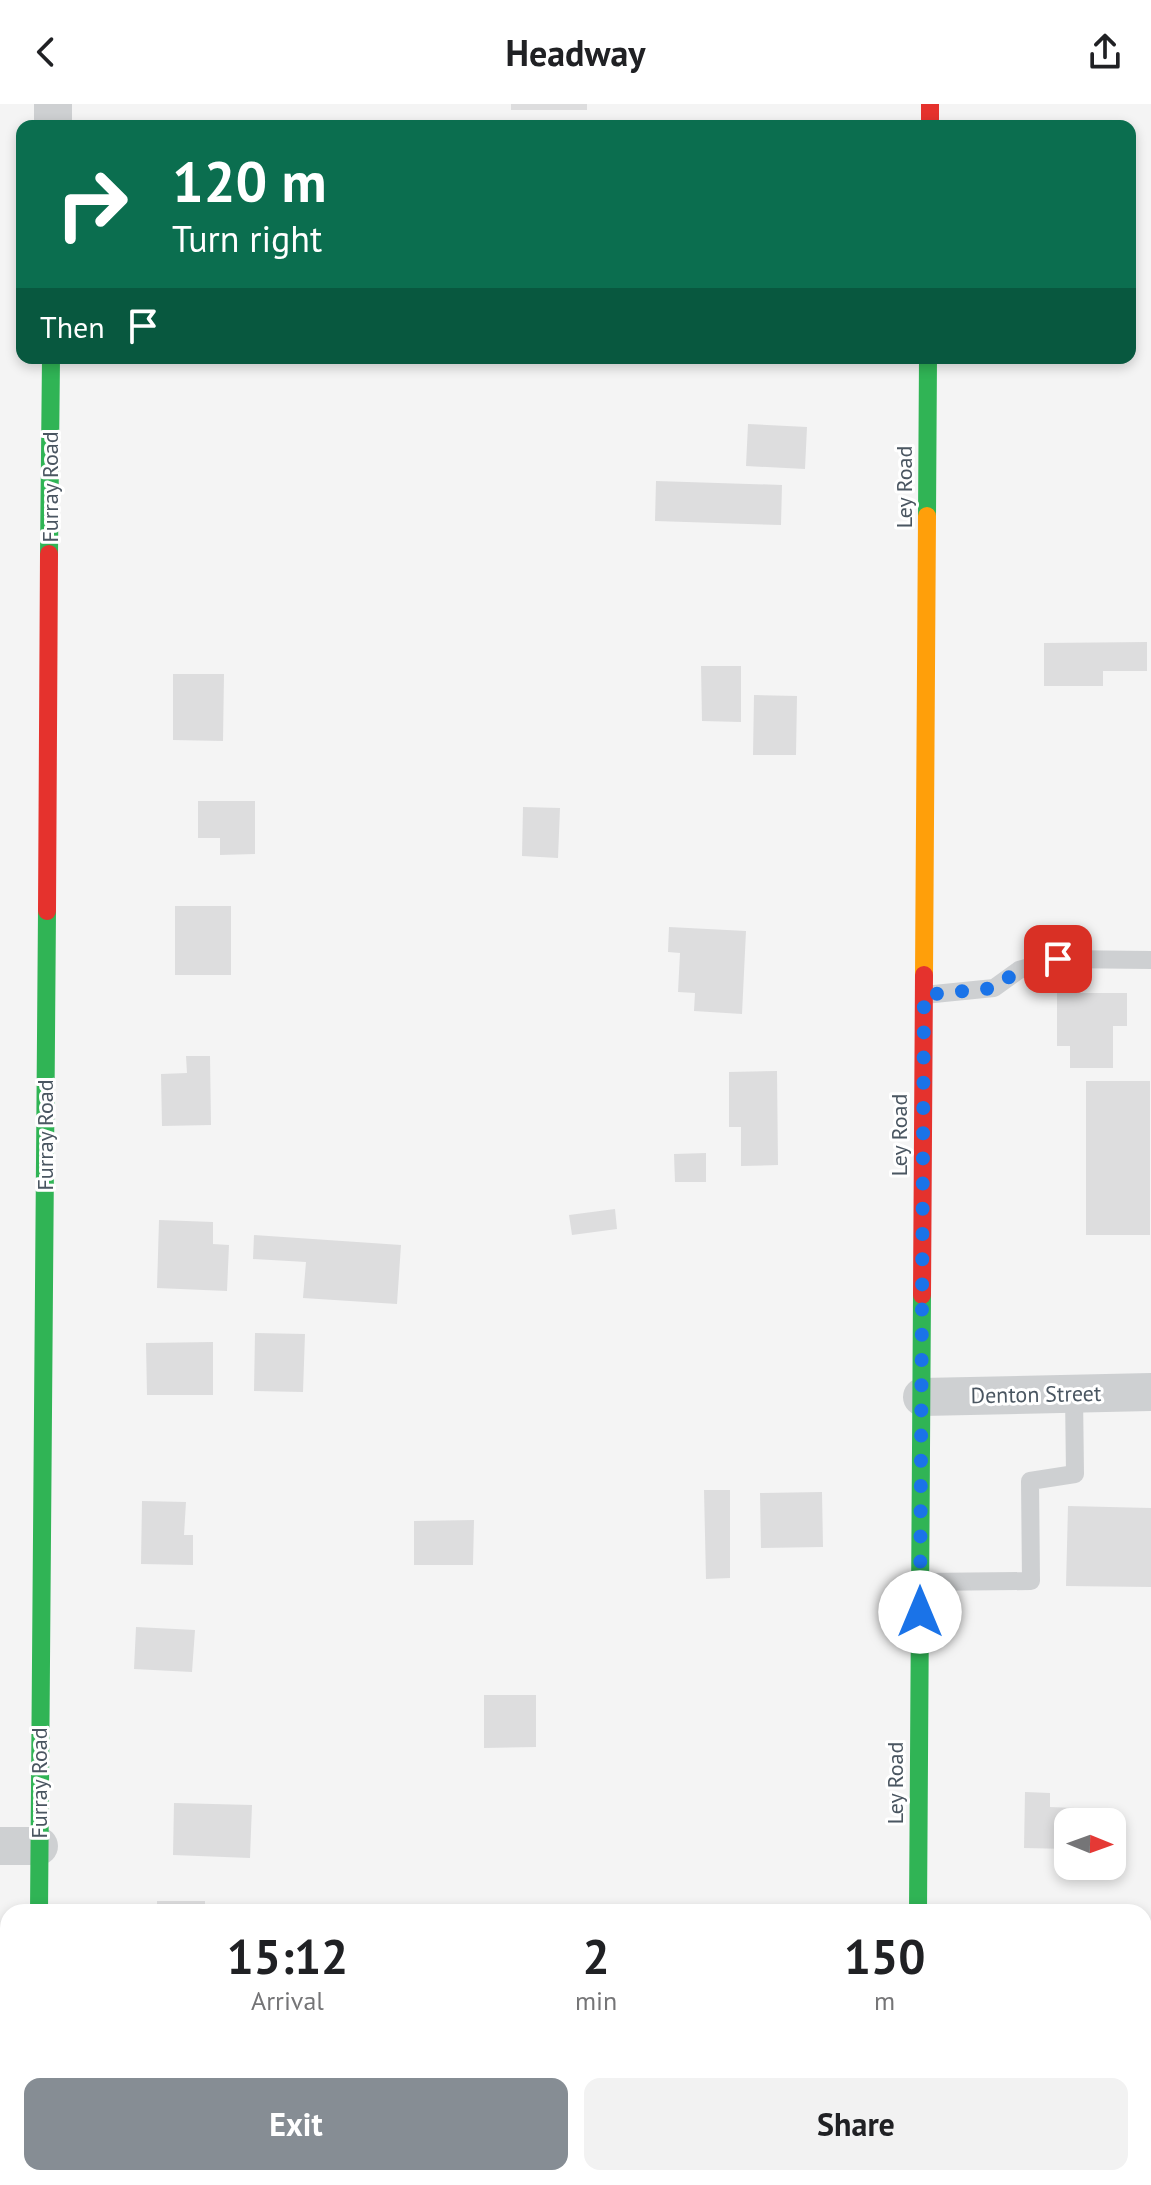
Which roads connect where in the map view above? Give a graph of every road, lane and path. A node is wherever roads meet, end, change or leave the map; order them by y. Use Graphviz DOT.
graph roads {
  1 [pos="51,364"];
  2 [pos="928,364"];
  3 [pos="1151,960"];
  4 [pos="924,995"];
  5 [pos="1151,1392"];
  6 [pos="1074,1394"];
  7 [pos="922,1397"];
  8 [pos="920,1582"];
  9 [pos="0,1846"];
  10 [pos="39,1846"];
  11 [pos="39,1904"];
  12 [pos="918,1904"];
  1 -- 10 [label="main road, Furray Road"];
  2 -- 4 [label="main road, Ley Road"];
  3 -- 4 [label="lane"];
  4 -- 7 [label="main road, Ley Road"];
  5 -- 6 [label="street, Denton Street"];
  6 -- 7 [label="street, Denton Street"];
  6 -- 8 [label="lane"];
  7 -- 8 [label="main road, Ley Road"];
  8 -- 12 [label="main road, Ley Road"];
  9 -- 10 [label="street"];
  10 -- 11 [label="main road, Furray Road"];
}
